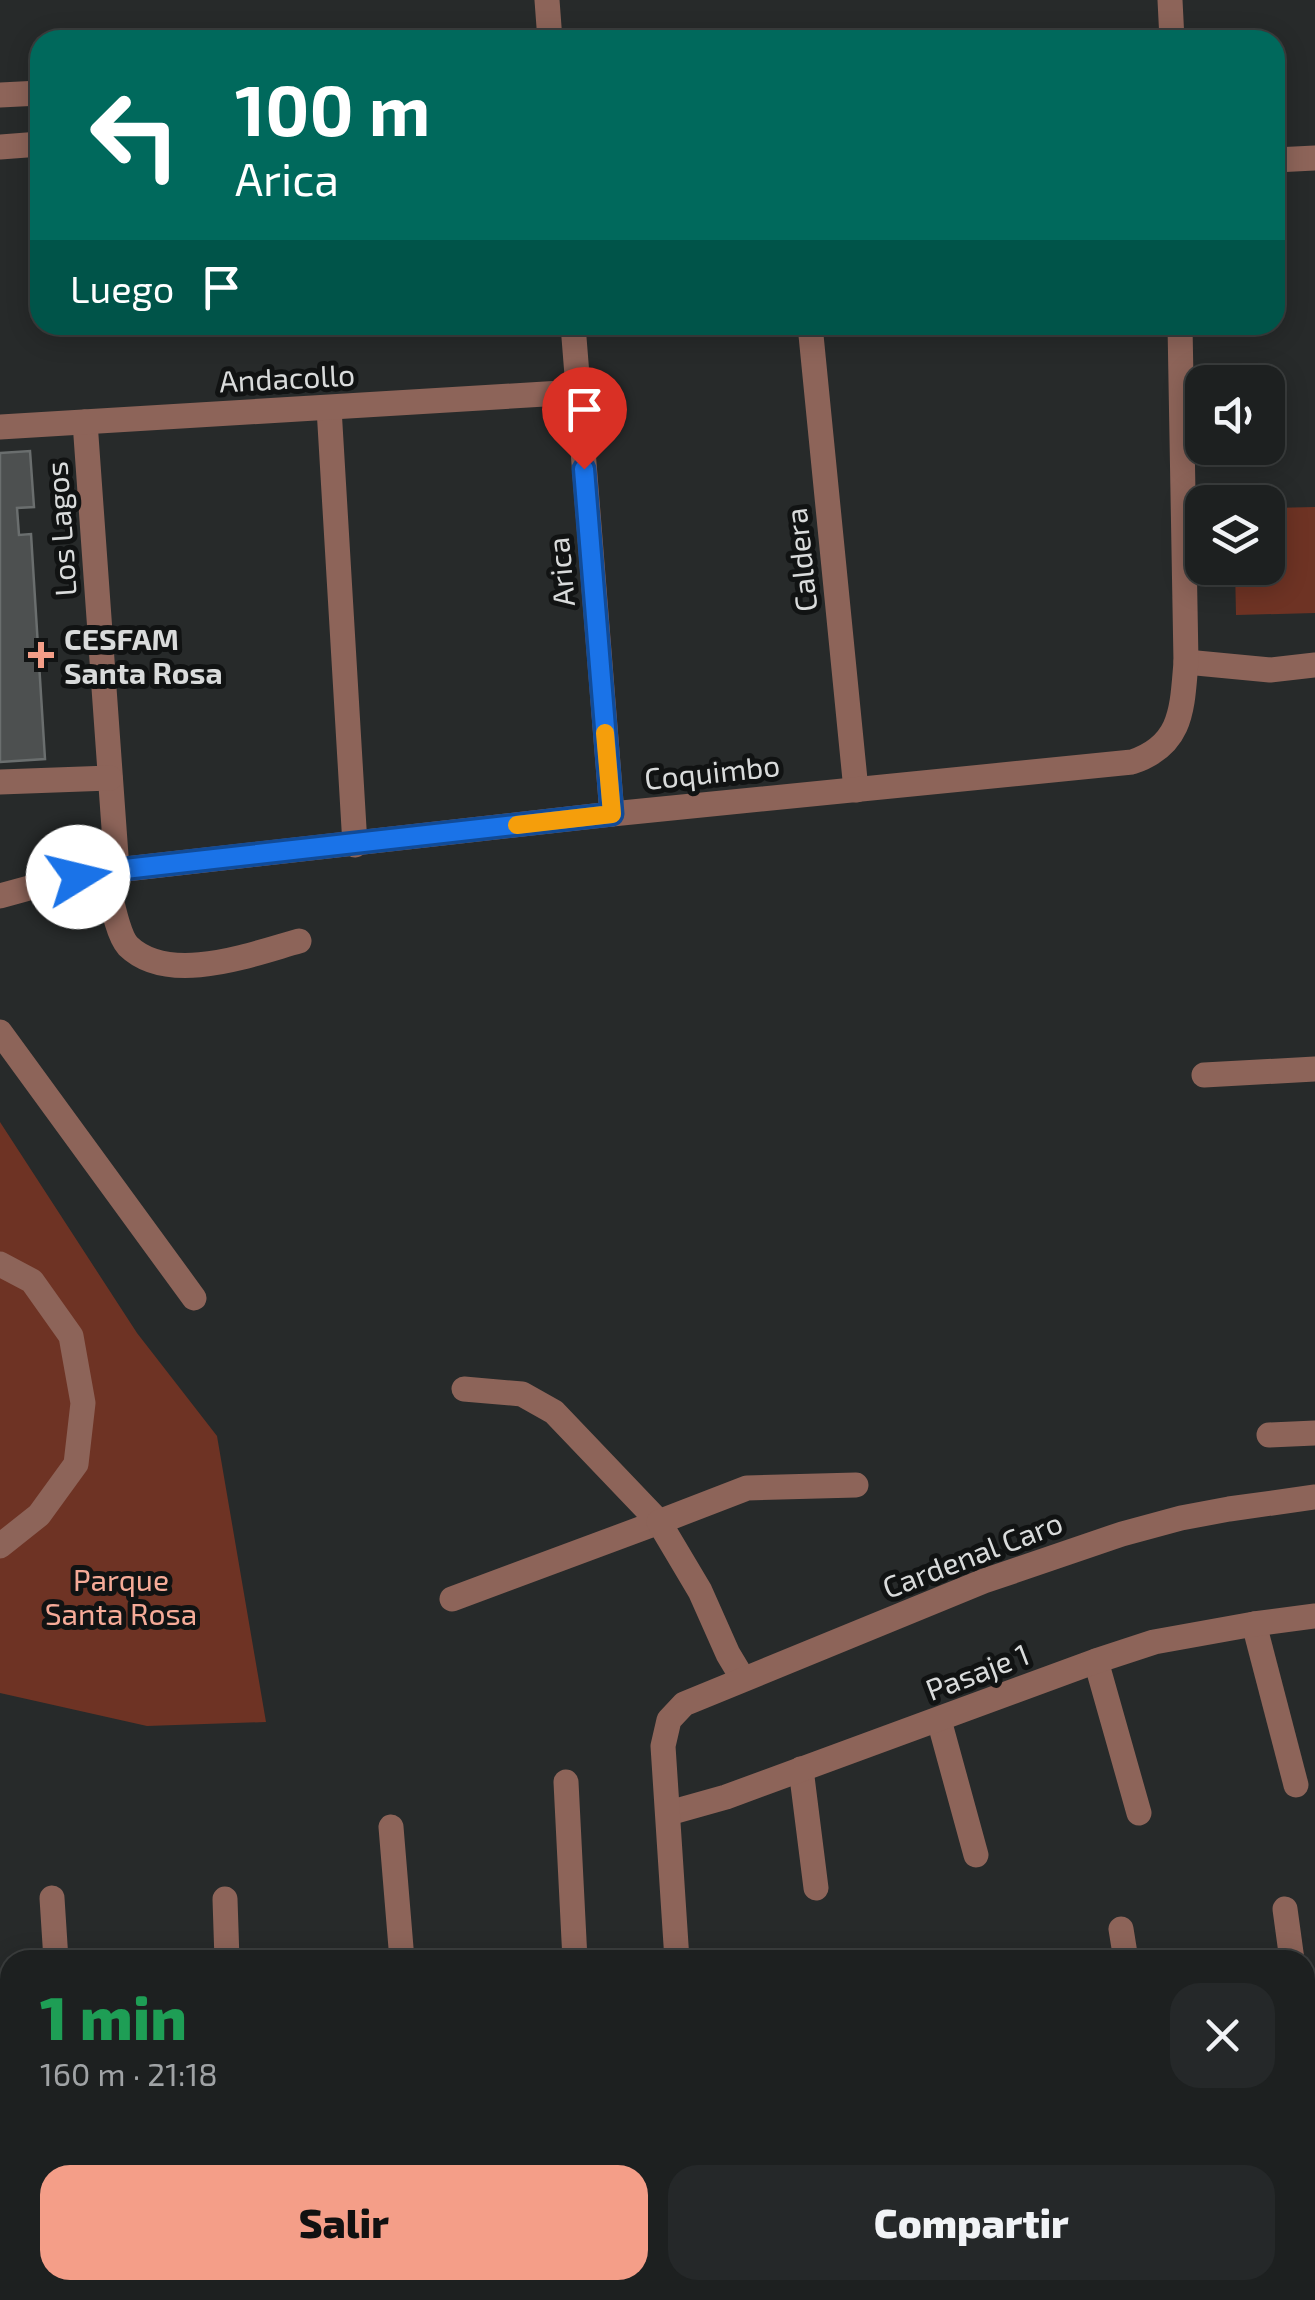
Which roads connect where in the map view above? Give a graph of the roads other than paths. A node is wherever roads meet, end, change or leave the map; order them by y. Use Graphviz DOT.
graph roads {
  1 [pos="547,0"];
  2 [pos="1170,0"];
  3 [pos="549,30"];
  4 [pos="1172,30"];
  5 [pos="30,94"];
  6 [pos="0,95"];
  7 [pos="30,145"];
  8 [pos="0,147"];
  9 [pos="1315,158"];
  10 [pos="1285,160"];
  11 [pos="574,335"];
  12 [pos="811,335"];
  13 [pos="1180,335"];
  14 [pos="578,392"];
  15 [pos="329,408"];
  16 [pos="85,422"];
  17 [pos="0,427"];
  18 [pos="1186,662"];
  19 [pos="1315,665"];
  20 [pos="110,778"];
  21 [pos="0,782"];
  22 [pos="856,790"];
  23 [pos="612,814"];
  24 [pos="355,844"];
  25 [pos="111,872"];
  26 [pos="0,896"];
  27 [pos="298,941"];
  28 [pos="0,1032"];
  29 [pos="1315,1069"];
  30 [pos="1204,1075"];
  31 [pos="0,1264"];
  32 [pos="194,1298"];
  33 [pos="464,1388"];
  34 [pos="1315,1432"];
  35 [pos="1270,1435"];
  36 [pos="856,1484"];
  37 [pos="1315,1497"];
  38 [pos="659,1522"];
  39 [pos="0,1546"];
  40 [pos="452,1599"];
  41 [pos="1315,1616"];
  42 [pos="1254,1624"];
  43 [pos="1096,1661"];
  44 [pos="743,1679"];
  45 [pos="938,1720"];
  46 [pos="801,1769"];
  47 [pos="566,1782"];
  48 [pos="1296,1785"];
  49 [pos="669,1813"];
  50 [pos="1139,1813"];
  51 [pos="391,1827"];
  52 [pos="976,1855"];
  53 [pos="816,1888"];
  54 [pos="52,1898"];
  55 [pos="225,1899"];
  56 [pos="1286,1908"];
  57 [pos="1122,1929"];
  58 [pos="55,1950"];
  59 [pos="228,1950"];
  60 [pos="401,1950"];
  61 [pos="574,1950"];
  62 [pos="676,1950"];
  63 [pos="1125,1950"];
  64 [pos="1291,1950"];
  1 -- 3 [label="street"];
  2 -- 4 [label="street"];
  5 -- 6 [label="street"];
  7 -- 8 [label="street"];
  9 -- 10 [label="street"];
  11 -- 14 [label="street, Arica"];
  12 -- 22 [label="street, Caldera"];
  13 -- 18 [label="street, Coquimbo"];
  14 -- 15 [label="street, Andacollo"];
  14 -- 23 [label="street, Arica"];
  15 -- 16 [label="street, Andacollo"];
  15 -- 24 [label="street"];
  16 -- 17 [label="street, Andacollo"];
  16 -- 20 [label="street, Los Lagos"];
  18 -- 19 [label="street"];
  18 -- 22 [label="street, Coquimbo"];
  20 -- 21 [label="street"];
  20 -- 25 [label="street, Los Lagos"];
  22 -- 23 [label="street, Coquimbo"];
  23 -- 24 [label="street, Coquimbo"];
  24 -- 25 [label="street, Coquimbo"];
  25 -- 26 [label="street, Coquimbo"];
  25 -- 27 [label="street, Los Lagos"];
  28 -- 32 [label="street"];
  29 -- 30 [label="street"];
  31 -- 39 [label="street"];
  33 -- 38 [label="street"];
  34 -- 35 [label="street"];
  36 -- 38 [label="street"];
  37 -- 44 [label="street, Cardenal Caro"];
  38 -- 40 [label="street"];
  38 -- 44 [label="street"];
  41 -- 42 [label="street, Pasaje 1"];
  42 -- 43 [label="street, Pasaje 1"];
  42 -- 48 [label="street"];
  43 -- 45 [label="street, Pasaje 1"];
  43 -- 50 [label="street"];
  44 -- 49 [label="street, Cardenal Caro"];
  45 -- 46 [label="street, Pasaje 1"];
  45 -- 52 [label="street"];
  46 -- 49 [label="street, Pasaje 1"];
  46 -- 53 [label="street"];
  47 -- 61 [label="street"];
  49 -- 62 [label="street"];
  51 -- 60 [label="street"];
  54 -- 58 [label="street"];
  55 -- 59 [label="street"];
  56 -- 64 [label="street"];
  57 -- 63 [label="street"];
}
